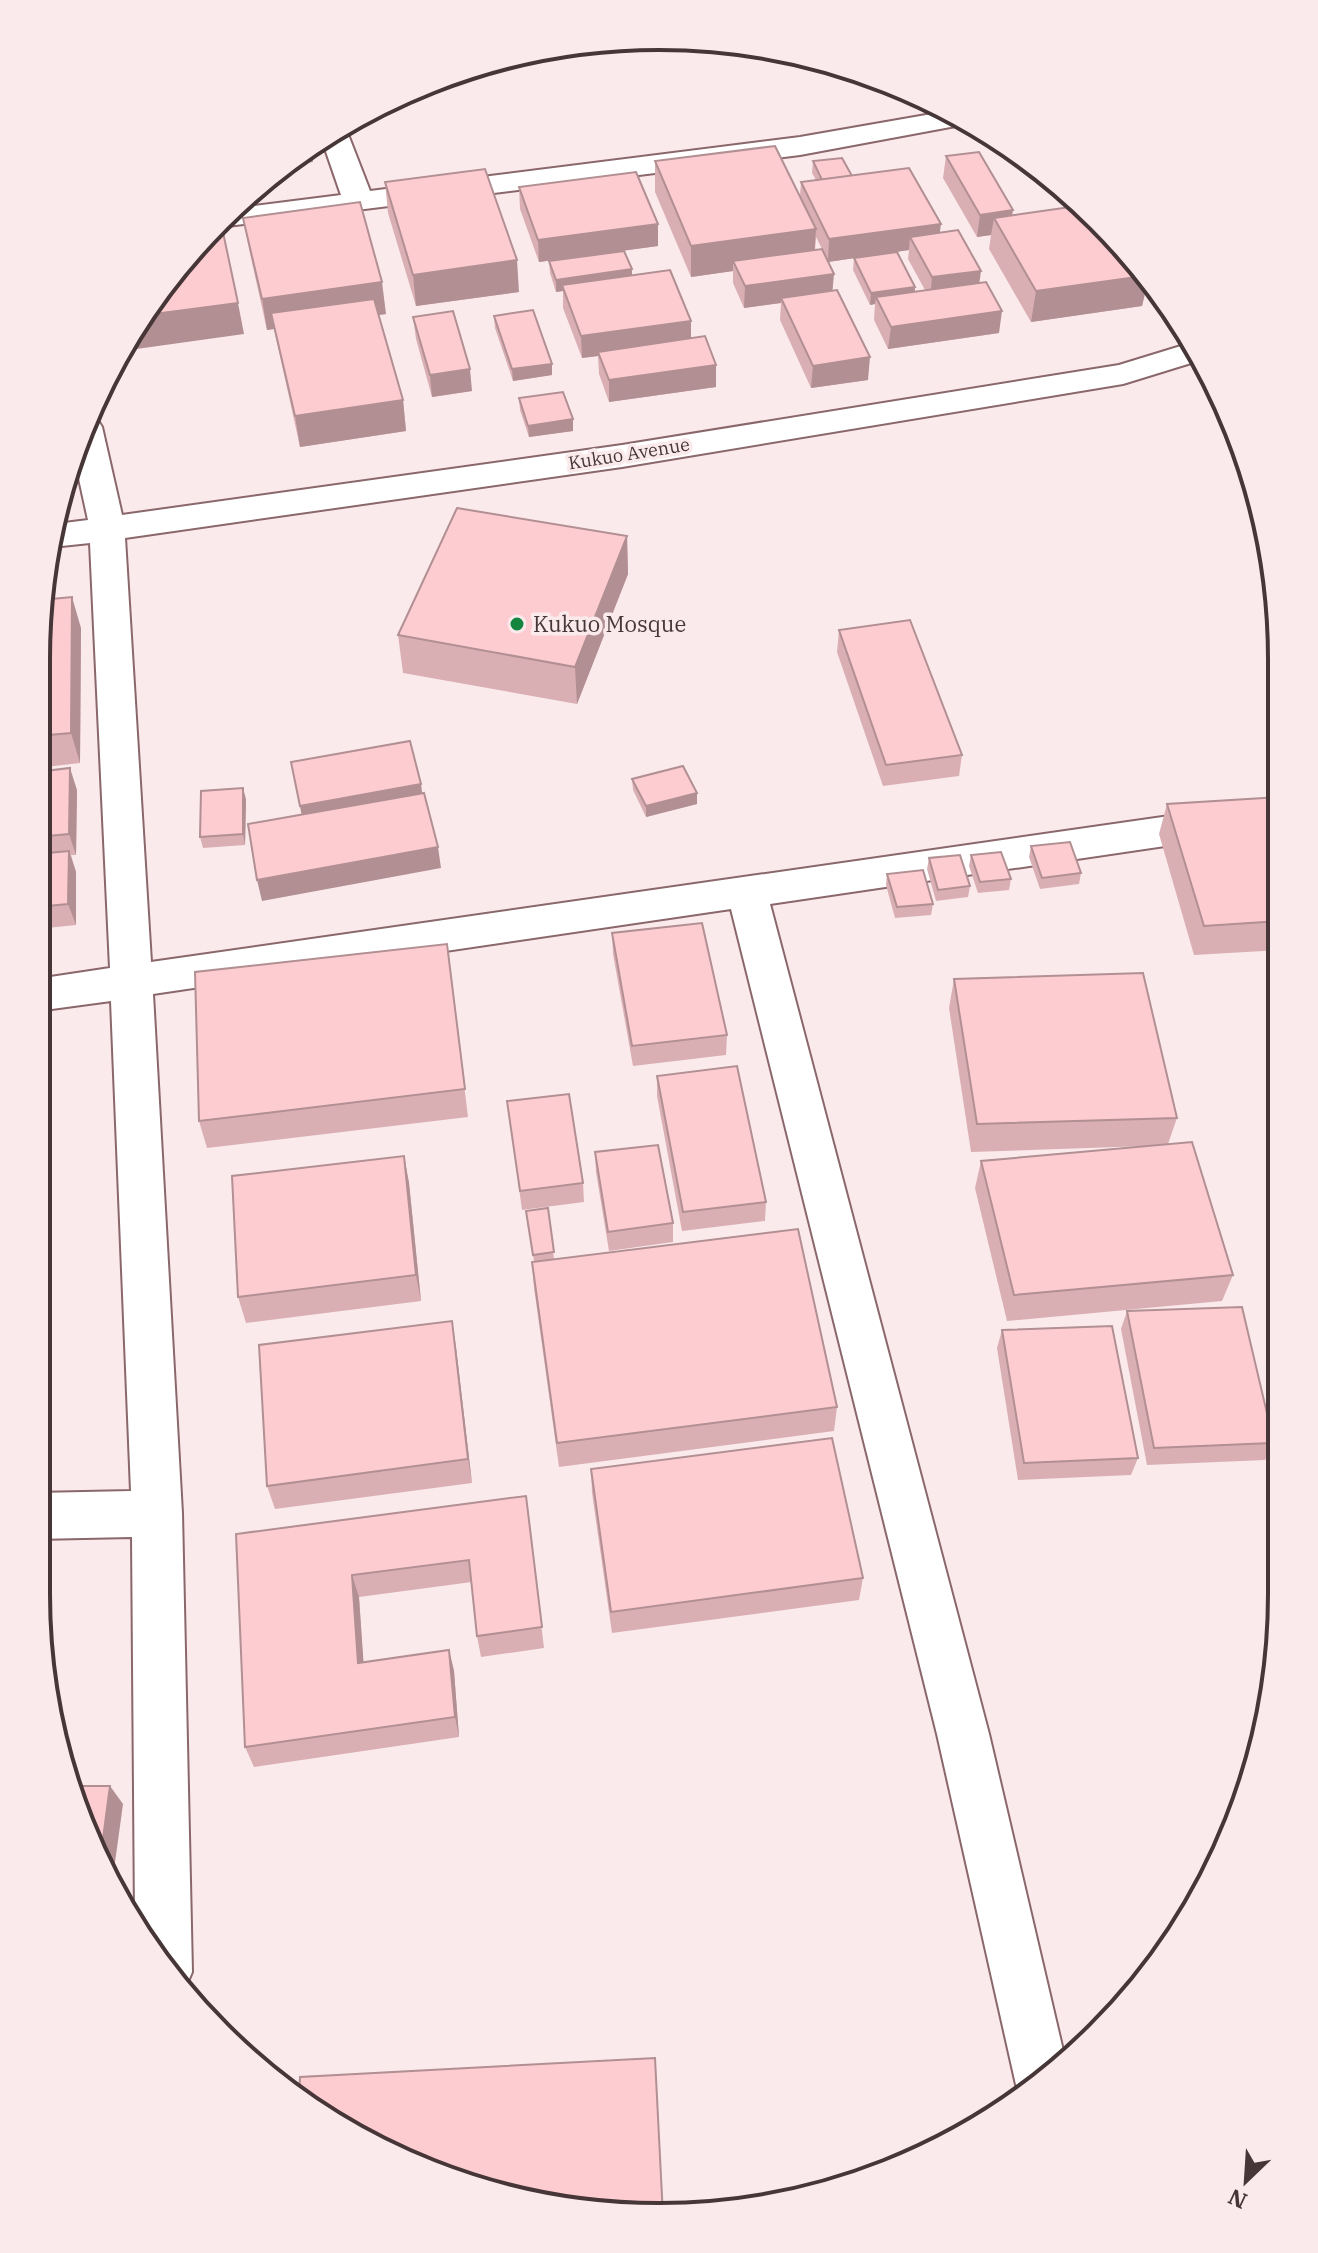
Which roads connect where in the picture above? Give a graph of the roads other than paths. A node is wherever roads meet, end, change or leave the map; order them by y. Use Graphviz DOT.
graph roads {
  1 [pos="943,121"];
  2 [pos="338,143"];
  3 [pos="359,202"];
  4 [pos="240,217"];
  5 [pos="1186,354"];
  6 [pos="89,445"];
  7 [pos="107,528"];
  8 [pos="63,535"];
  9 [pos="1268,816"];
  10 [pos="747,892"];
  11 [pos="131,980"];
  12 [pos="50,993"];
  13 [pos="157,1513"];
  14 [pos="50,1516"];
  15 [pos="164,1947"];
  16 [pos="1039,2070"];
  1 -- 3 [label="street"];
  2 -- 3 [label="street"];
  3 -- 4 [label="street"];
  5 -- 7 [label="street, Kukuo Avenue"];
  6 -- 7 [label="street"];
  7 -- 8 [label="street, Kukuo Avenue"];
  7 -- 11 [label="street"];
  9 -- 10 [label="street"];
  10 -- 11 [label="street"];
  10 -- 16 [label="street"];
  11 -- 12 [label="street"];
  11 -- 13 [label="street"];
  13 -- 14 [label="street"];
  13 -- 15 [label="street"];
}
